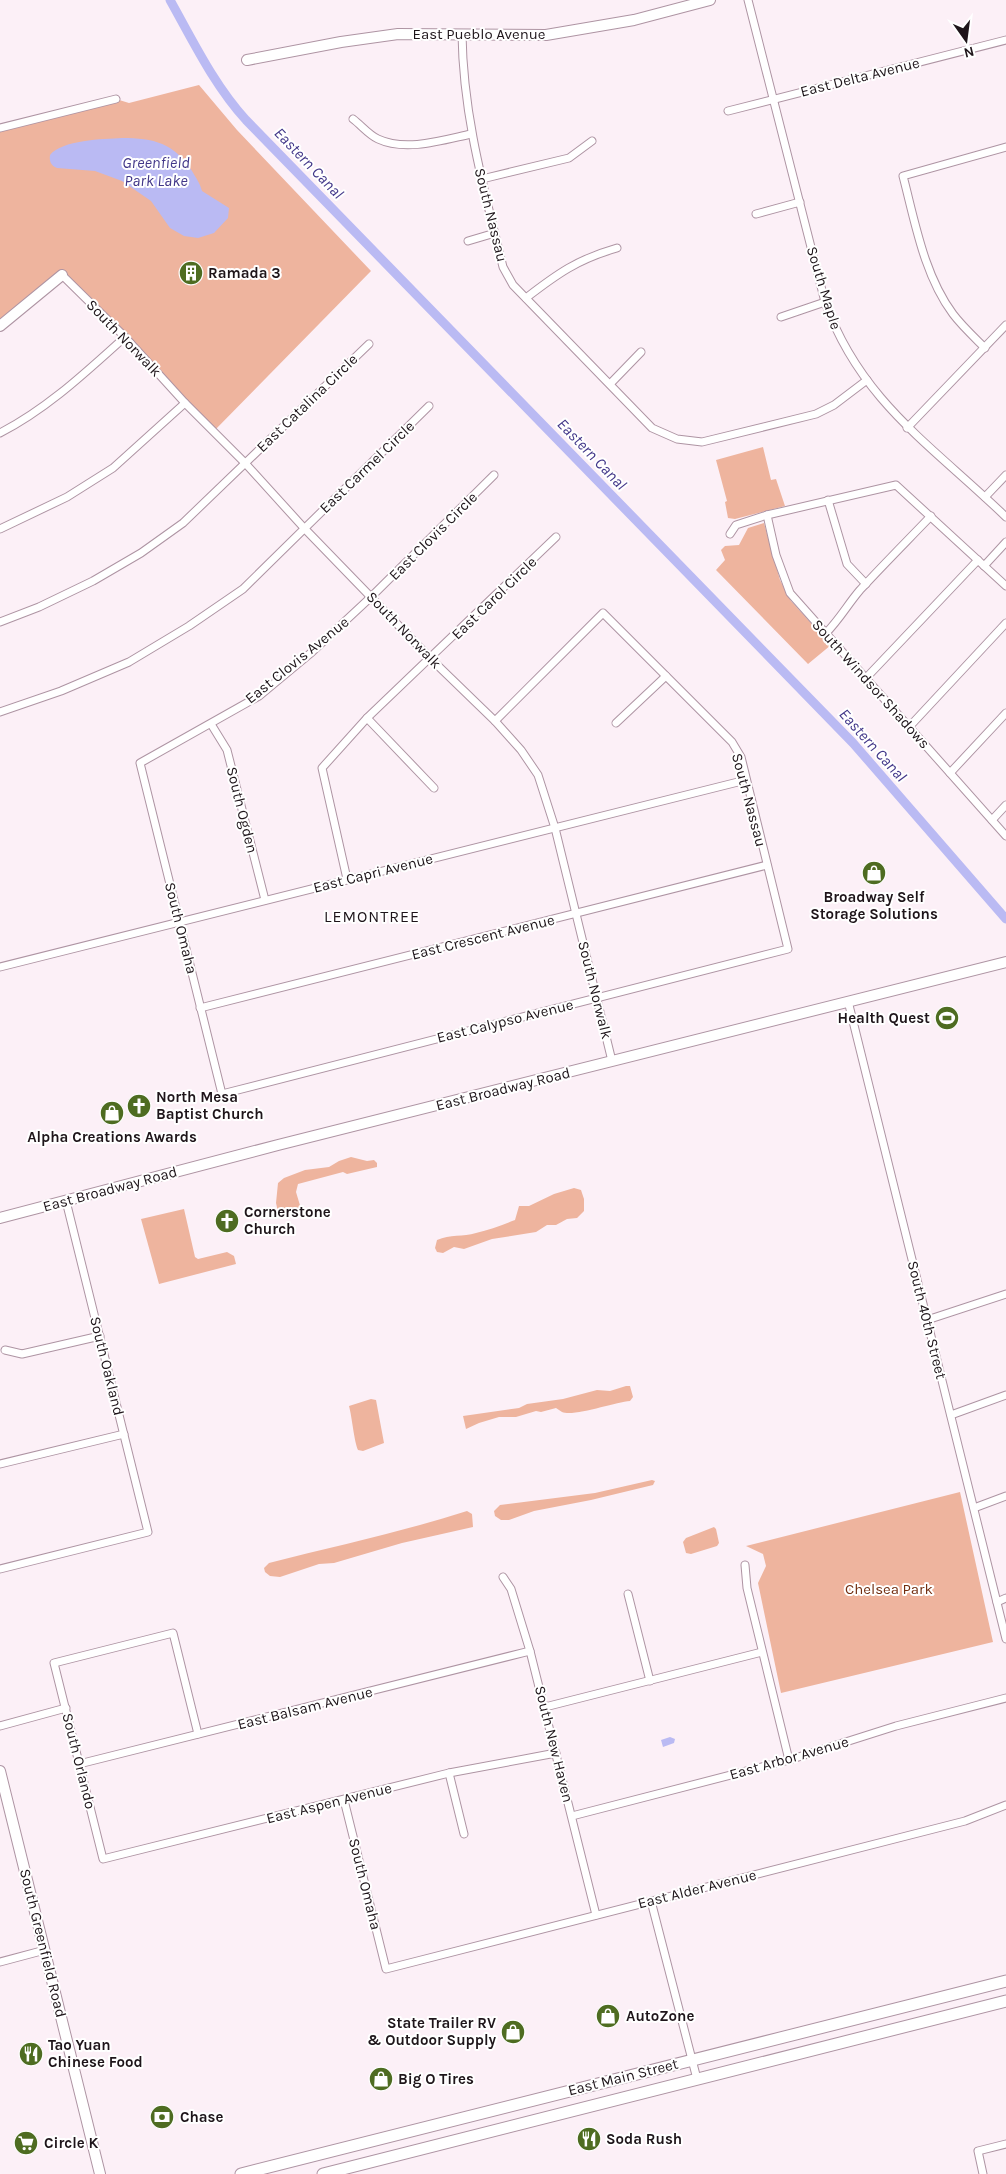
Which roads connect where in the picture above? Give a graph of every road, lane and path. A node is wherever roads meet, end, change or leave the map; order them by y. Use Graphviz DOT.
graph roads {
  1 [pos="710,0"];
  2 [pos="748,0"];
  3 [pos="462,34"];
  4 [pos="1006,40"];
  5 [pos="248,60"];
  6 [pos="116,99"];
  7 [pos="772,99"];
  8 [pos="728,111"];
  9 [pos="354,119"];
  10 [pos="0,128"];
  11 [pos="471,134"];
  12 [pos="592,141"];
  13 [pos="1006,146"];
  14 [pos="482,179"];
  15 [pos="800,202"];
  16 [pos="756,214"];
  17 [pos="495,233"];
  18 [pos="468,241"];
  19 [pos="617,248"];
  20 [pos="62,275"];
  21 [pos="526,298"];
  22 [pos="825,302"];
  23 [pos="780,317"];
  24 [pos="1006,324"];
  25 [pos="0,326"];
  26 [pos="125,337"];
  27 [pos="369,344"];
  28 [pos="985,348"];
  29 [pos="641,352"];
  30 [pos="867,380"];
  31 [pos="610,384"];
  32 [pos="185,403"];
  33 [pos="429,406"];
  34 [pos="907,428"];
  35 [pos="0,433"];
  36 [pos="245,463"];
  37 [pos="494,475"];
  38 [pos="1006,475"];
  39 [pos="985,497"];
  40 [pos="828,500"];
  41 [pos="767,515"];
  42 [pos="930,516"];
  43 [pos="1006,517"];
  44 [pos="304,528"];
  45 [pos="0,529"];
  46 [pos="730,534"];
  47 [pos="556,538"];
  48 [pos="1006,542"];
  49 [pos="981,563"];
  50 [pos="866,584"];
  51 [pos="1006,586"];
  52 [pos="371,597"];
  53 [pos="0,622"];
  54 [pos="1006,623"];
  55 [pos="826,633"];
  56 [pos="431,659"];
  57 [pos="666,676"];
  58 [pos="866,678"];
  59 [pos="0,712"];
  60 [pos="1006,713"];
  61 [pos="368,718"];
  62 [pos="495,721"];
  63 [pos="616,723"];
  64 [pos="211,724"];
  65 [pos="910,726"];
  66 [pos="140,763"];
  67 [pos="950,773"];
  68 [pos="746,780"];
  69 [pos="434,788"];
  70 [pos="1006,805"];
  71 [pos="992,820"];
  72 [pos="555,828"];
  73 [pos="1006,836"];
  74 [pos="766,865"];
  75 [pos="348,879"];
  76 [pos="265,900"];
  77 [pos="577,913"];
  78 [pos="180,922"];
  79 [pos="788,949"];
  80 [pos="1006,962"];
  81 [pos="0,967"];
  82 [pos="596,998"];
  83 [pos="848,1001"];
  84 [pos="200,1008"];
  85 [pos="612,1061"];
  86 [pos="222,1094"];
  87 [pos="66,1201"];
  88 [pos="0,1218"];
  89 [pos="1006,1294"];
  90 [pos="927,1320"];
  91 [pos="100,1336"];
  92 [pos="5,1350"];
  93 [pos="1006,1395"];
  94 [pos="951,1415"];
  95 [pos="124,1434"];
  96 [pos="0,1464"];
  97 [pos="1006,1496"];
  98 [pos="974,1508"];
  99 [pos="745,1565"];
  100 [pos="0,1569"];
  101 [pos="503,1577"];
  102 [pos="628,1594"];
  103 [pos="1006,1598"];
  104 [pos="997,1602"];
  105 [pos="1006,1639"];
  106 [pos="530,1651"];
  107 [pos="762,1652"];
  108 [pos="650,1681"];
  109 [pos="1006,1698"];
  110 [pos="545,1707"];
  111 [pos="66,1708"];
  112 [pos="0,1726"];
  113 [pos="198,1734"];
  114 [pos="556,1753"];
  115 [pos="789,1760"];
  116 [pos="79,1764"];
  117 [pos="0,1771"];
  118 [pos="449,1773"];
  119 [pos="344,1800"];
  120 [pos="1006,1805"];
  121 [pos="572,1816"];
  122 [pos="464,1834"];
  123 [pos="103,1860"];
  124 [pos="651,1901"];
  125 [pos="596,1915"];
  126 [pos="45,1950"];
  127 [pos="0,1962"];
  128 [pos="386,1969"];
  129 [pos="1006,1980"];
  130 [pos="1006,2001"];
  131 [pos="692,2060"];
  132 [pos="697,2079"];
  133 [pos="1006,2144"];
  134 [pos="100,2174"];
  135 [pos="241,2174"];
  136 [pos="323,2174"];
  137 [pos="984,2174"];
  1 -- 3 [label="main road, East Pueblo Avenue"];
  2 -- 7 [label="street, South Maple"];
  3 -- 5 [label="main road, East Pueblo Avenue"];
  3 -- 11 [label="street, South Nassau"];
  4 -- 7 [label="street, East Delta Avenue"];
  6 -- 10 [label="street"];
  7 -- 8 [label="street, East Delta Avenue"];
  7 -- 15 [label="street, South Maple"];
  9 -- 11 [label="street"];
  11 -- 14 [label="street, South Nassau"];
  12 -- 14 [label="street"];
  13 -- 28 [label="street"];
  14 -- 17 [label="street, South Nassau"];
  15 -- 16 [label="street"];
  15 -- 22 [label="street, South Maple"];
  17 -- 18 [label="street"];
  17 -- 21 [label="street, South Nassau"];
  19 -- 21 [label="street"];
  20 -- 25 [label="main road"];
  20 -- 26 [label="street, South Norwalk"];
  21 -- 31 [label="street, South Nassau"];
  22 -- 23 [label="street"];
  22 -- 30 [label="street, South Maple"];
  24 -- 28 [label="street"];
  26 -- 32 [label="street, South Norwalk"];
  26 -- 35 [label="street"];
  27 -- 36 [label="street, East Catalina Circle"];
  28 -- 34 [label="street"];
  29 -- 31 [label="street"];
  30 -- 31 [label="street, South Nassau"];
  30 -- 34 [label="street, South Maple"];
  32 -- 36 [label="street, South Norwalk"];
  32 -- 45 [label="street"];
  33 -- 44 [label="street, East Carmel Circle"];
  34 -- 39 [label="street, South Maple"];
  36 -- 44 [label="street, South Norwalk"];
  36 -- 53 [label="street, East Catalina Circle"];
  37 -- 52 [label="street, East Clovis Circle"];
  38 -- 39 [label="street"];
  39 -- 43 [label="street, South Maple"];
  40 -- 41 [label="street"];
  40 -- 42 [label="street"];
  40 -- 50 [label="street"];
  41 -- 46 [label="street"];
  41 -- 55 [label="street, South Windsor Shadows"];
  42 -- 49 [label="street"];
  42 -- 50 [label="street"];
  44 -- 52 [label="street, South Norwalk"];
  44 -- 59 [label="street, East Carmel Circle"];
  47 -- 56 [label="street, East Carol Circle"];
  48 -- 49 [label="street"];
  49 -- 51 [label="street"];
  49 -- 58 [label="street"];
  50 -- 55 [label="street"];
  52 -- 56 [label="street, South Norwalk"];
  52 -- 64 [label="street, East Clovis Avenue"];
  54 -- 65 [label="street"];
  55 -- 58 [label="street, South Windsor Shadows"];
  56 -- 61 [label="street, East Carol Circle"];
  56 -- 62 [label="street, South Norwalk"];
  57 -- 62 [label="street, South Nassau"];
  57 -- 63 [label="street"];
  57 -- 68 [label="street, South Nassau"];
  58 -- 65 [label="street, South Windsor Shadows"];
  60 -- 67 [label="street"];
  61 -- 69 [label="street"];
  61 -- 75 [label="street, East Carol Circle"];
  62 -- 72 [label="street, South Norwalk"];
  64 -- 66 [label="street, East Clovis Avenue"];
  64 -- 76 [label="street, South Ogden"];
  65 -- 67 [label="street, South Windsor Shadows"];
  66 -- 78 [label="street, South Omaha"];
  67 -- 71 [label="street, South Windsor Shadows"];
  68 -- 72 [label="street, East Capri Avenue"];
  68 -- 74 [label="street, South Nassau"];
  70 -- 71 [label="street"];
  71 -- 73 [label="street, South Windsor Shadows"];
  72 -- 75 [label="street, East Capri Avenue"];
  72 -- 77 [label="street, South Norwalk"];
  74 -- 77 [label="street, East Crescent Avenue"];
  74 -- 79 [label="street, South Nassau"];
  75 -- 76 [label="street, East Capri Avenue"];
  76 -- 78 [label="street, East Capri Avenue"];
  77 -- 82 [label="street, South Norwalk"];
  77 -- 84 [label="street, East Crescent Avenue"];
  78 -- 81 [label="street, East Capri Avenue"];
  78 -- 84 [label="street, South Omaha"];
  79 -- 82 [label="street, East Calypso Avenue"];
  80 -- 83 [label="main road, East Broadway Road"];
  82 -- 85 [label="street, South Norwalk"];
  82 -- 86 [label="street, East Calypso Avenue"];
  83 -- 85 [label="main road, East Broadway Road"];
  83 -- 90 [label="street, South 40th Street"];
  84 -- 86 [label="street, South Omaha"];
  85 -- 87 [label="main road, East Broadway Road"];
  87 -- 88 [label="main road, East Broadway Road"];
  87 -- 91 [label="street, South Oakland"];
  89 -- 90 [label="street"];
  90 -- 94 [label="street, South 40th Street"];
  91 -- 92 [label="street"];
  91 -- 95 [label="street, South Oakland"];
  93 -- 94 [label="street"];
  94 -- 98 [label="street, South 40th Street"];
  95 -- 96 [label="street"];
  95 -- 100 [label="street, South Oakland"];
  97 -- 98 [label="street"];
  98 -- 104 [label="street, South 40th Street"];
  99 -- 107 [label="street"];
  101 -- 106 [label="street, South New Haven"];
  102 -- 108 [label="street"];
  103 -- 104 [label="street"];
  104 -- 105 [label="street, South 40th Street"];
  106 -- 110 [label="street, South New Haven"];
  106 -- 113 [label="street, East Balsam Avenue"];
  107 -- 108 [label="street"];
  107 -- 115 [label="street"];
  108 -- 110 [label="street"];
  109 -- 115 [label="street, East Arbor Avenue"];
  110 -- 114 [label="street, South New Haven"];
  111 -- 112 [label="street"];
  111 -- 113 [label="street, South Orlando"];
  111 -- 116 [label="street, South Orlando"];
  113 -- 116 [label="street, East Balsam Avenue"];
  114 -- 118 [label="street, East Aspen Avenue"];
  114 -- 121 [label="street, South New Haven"];
  115 -- 121 [label="street, East Arbor Avenue"];
  116 -- 123 [label="street, South Orlando"];
  117 -- 126 [label="main road, South Greenfield Road"];
  118 -- 119 [label="street, East Aspen Avenue"];
  118 -- 122 [label="street"];
  119 -- 123 [label="street, East Aspen Avenue"];
  119 -- 128 [label="street, South Omaha"];
  120 -- 124 [label="street, East Alder Avenue"];
  121 -- 125 [label="street, South New Haven"];
  124 -- 125 [label="street, East Alder Avenue"];
  124 -- 131 [label="street"];
  125 -- 128 [label="street, East Alder Avenue"];
  126 -- 127 [label="street"];
  126 -- 134 [label="main road, South Greenfield Road"];
  129 -- 131 [label="main road, East Main Street"];
  130 -- 132 [label="main road, East Main Street"];
  131 -- 132 [label="street"];
  131 -- 135 [label="main road, East Main Street"];
  132 -- 136 [label="main road, East Main Street"];
  133 -- 137 [label="street"];
}
